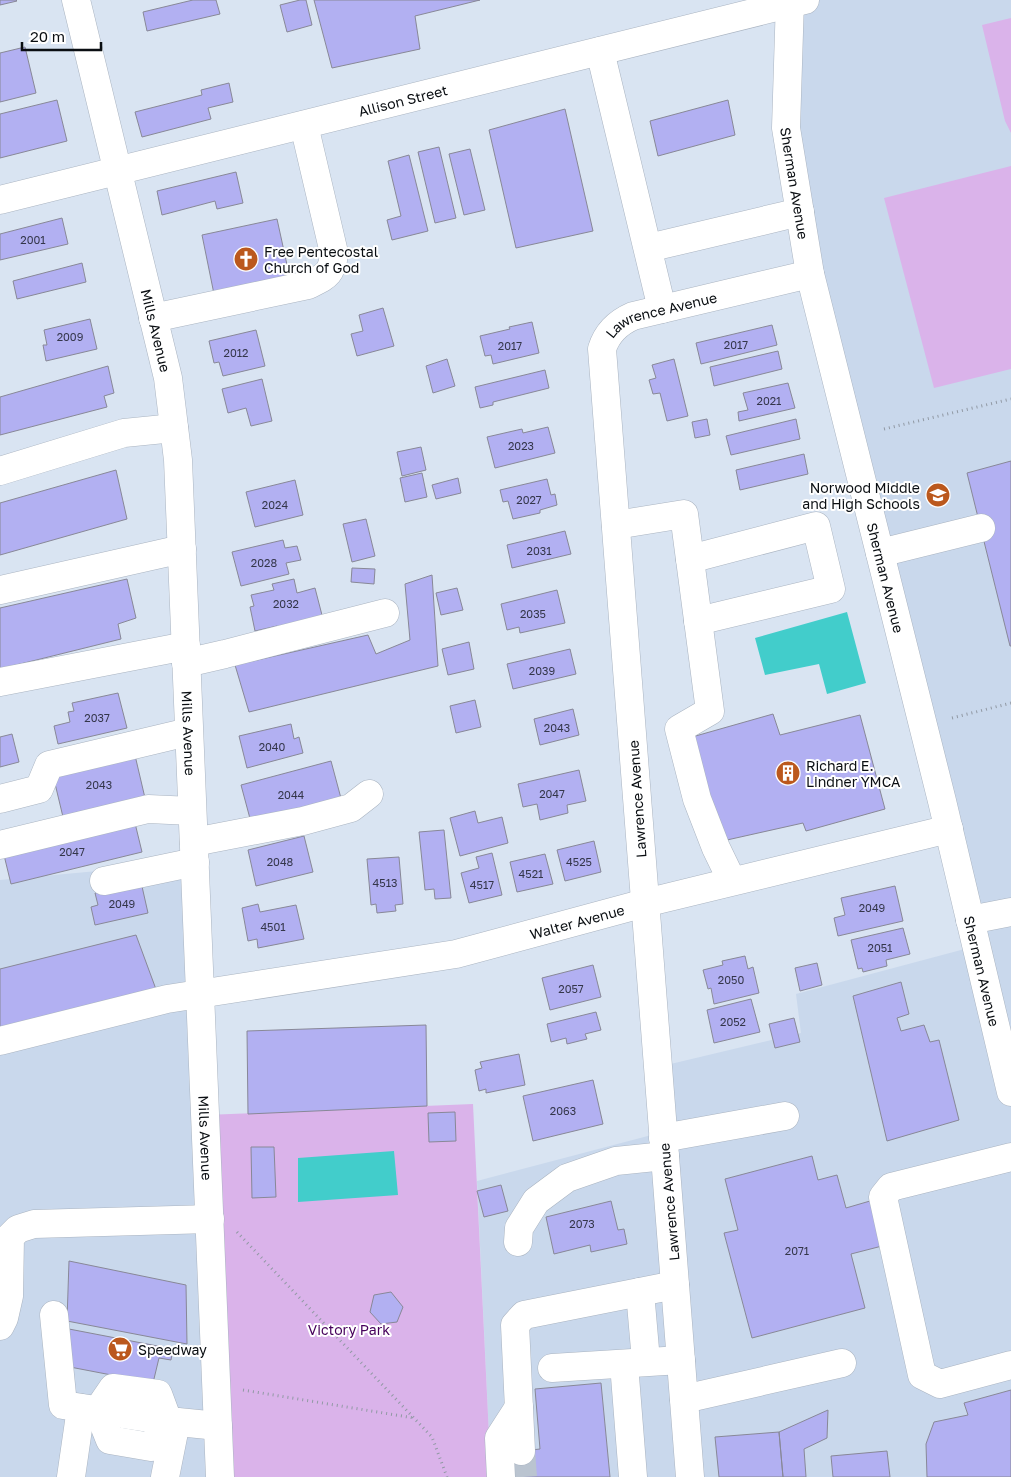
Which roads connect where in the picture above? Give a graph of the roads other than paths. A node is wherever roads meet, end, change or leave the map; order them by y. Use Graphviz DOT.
graph roads {
  1 [pos="76,0"];
  2 [pos="795,1"];
  3 [pos="600,51"];
  4 [pos="304,125"];
  5 [pos="118,172"];
  6 [pos="0,200"];
  7 [pos="800,212"];
  8 [pos="648,248"];
  9 [pos="810,274"];
  10 [pos="662,309"];
  11 [pos="153,318"];
  12 [pos="174,428"];
  13 [pos="0,471"];
  14 [pos="616,525"];
  15 [pos="981,528"];
  16 [pos="182,548"];
  17 [pos="880,553"];
  18 [pos="690,559"];
  19 [pos="0,590"];
  20 [pos="385,613"];
  21 [pos="698,621"];
  22 [pos="186,654"];
  23 [pos="0,682"];
  24 [pos="188,732"];
  25 [pos="369,794"];
  26 [pos="0,799"];
  27 [pos="192,811"];
  28 [pos="948,829"];
  29 [pos="0,845"];
  30 [pos="194,852"];
  31 [pos="104,880"];
  32 [pos="732,882"];
  33 [pos="645,903"];
  34 [pos="1011,912"];
  35 [pos="970,920"];
  36 [pos="200,994"];
  37 [pos="0,1041"];
  38 [pos="1011,1092"];
  39 [pos="785,1116"];
  40 [pos="664,1147"];
  41 [pos="1011,1157"];
  42 [pos="209,1211"];
  43 [pos="518,1242"];
  44 [pos="675,1285"];
  45 [pos="640,1292"];
  46 [pos="54,1315"];
  47 [pos="0,1326"];
  48 [pos="681,1360"];
  49 [pos="627,1363"];
  50 [pos="842,1363"];
  51 [pos="1011,1365"];
  52 [pos="552,1368"];
  53 [pos="684,1399"];
  54 [pos="519,1407"];
  55 [pos="90,1409"];
  56 [pos="172,1422"];
  57 [pos="218,1426"];
  58 [pos="521,1451"];
  59 [pos="71,1477"];
  60 [pos="165,1477"];
  61 [pos="220,1477"];
  62 [pos="501,1477"];
  63 [pos="619,1477"];
  64 [pos="633,1477"];
  65 [pos="690,1477"];
  1 -- 5 [label="street, Mills Avenue"];
  2 -- 3 [label="street, Allison Street"];
  2 -- 7 [label="street, Sherman Avenue"];
  3 -- 4 [label="street, Allison Street"];
  3 -- 8 [label="street"];
  4 -- 5 [label="street, Allison Street"];
  4 -- 11 [label="street"];
  5 -- 6 [label="street, Allison Street"];
  5 -- 11 [label="street, Mills Avenue"];
  7 -- 8 [label="street"];
  7 -- 9 [label="street, Sherman Avenue"];
  8 -- 10 [label="street"];
  9 -- 10 [label="street, Lawrence Avenue"];
  9 -- 17 [label="street, Sherman Avenue"];
  10 -- 14 [label="street, Lawrence Avenue"];
  11 -- 12 [label="street, Mills Avenue"];
  12 -- 13 [label="street"];
  12 -- 16 [label="street, Mills Avenue"];
  14 -- 18 [label="street"];
  14 -- 33 [label="street, Lawrence Avenue"];
  15 -- 17 [label="street"];
  16 -- 19 [label="street"];
  16 -- 22 [label="street, Mills Avenue"];
  17 -- 28 [label="street, Sherman Avenue"];
  18 -- 21 [label="street"];
  18 -- 21 [label="street"];
  20 -- 22 [label="street"];
  21 -- 32 [label="street"];
  22 -- 23 [label="street"];
  22 -- 24 [label="street, Mills Avenue"];
  24 -- 26 [label="street"];
  24 -- 27 [label="street, Mills Avenue"];
  25 -- 30 [label="street"];
  27 -- 29 [label="street"];
  27 -- 30 [label="street, Mills Avenue"];
  28 -- 32 [label="street, Walter Avenue"];
  28 -- 35 [label="street, Sherman Avenue"];
  30 -- 31 [label="street"];
  30 -- 36 [label="street, Mills Avenue"];
  32 -- 33 [label="street, Walter Avenue"];
  33 -- 36 [label="street, Walter Avenue"];
  33 -- 40 [label="street, Lawrence Avenue"];
  34 -- 35 [label="street"];
  35 -- 38 [label="street, Sherman Avenue"];
  36 -- 37 [label="street, Walter Avenue"];
  36 -- 42 [label="street, Mills Avenue"];
  39 -- 40 [label="street"];
  40 -- 43 [label="street"];
  40 -- 44 [label="street, Lawrence Avenue"];
  41 -- 51 [label="street"];
  42 -- 47 [label="street"];
  42 -- 57 [label="street, Mills Avenue"];
  44 -- 45 [label="street"];
  44 -- 48 [label="street, Lawrence Avenue"];
  45 -- 49 [label="street"];
  45 -- 54 [label="street"];
  46 -- 55 [label="street"];
  48 -- 49 [label="street"];
  48 -- 53 [label="street, Lawrence Avenue"];
  49 -- 52 [label="street"];
  49 -- 63 [label="street"];
  49 -- 64 [label="street"];
  50 -- 53 [label="street"];
  53 -- 65 [label="street, Lawrence Avenue"];
  54 -- 58 [label="street"];
  54 -- 62 [label="street"];
  55 -- 56 [label="street"];
  55 -- 59 [label="street"];
  56 -- 57 [label="street"];
  56 -- 60 [label="street"];
  57 -- 61 [label="street, Mills Avenue"];
}
